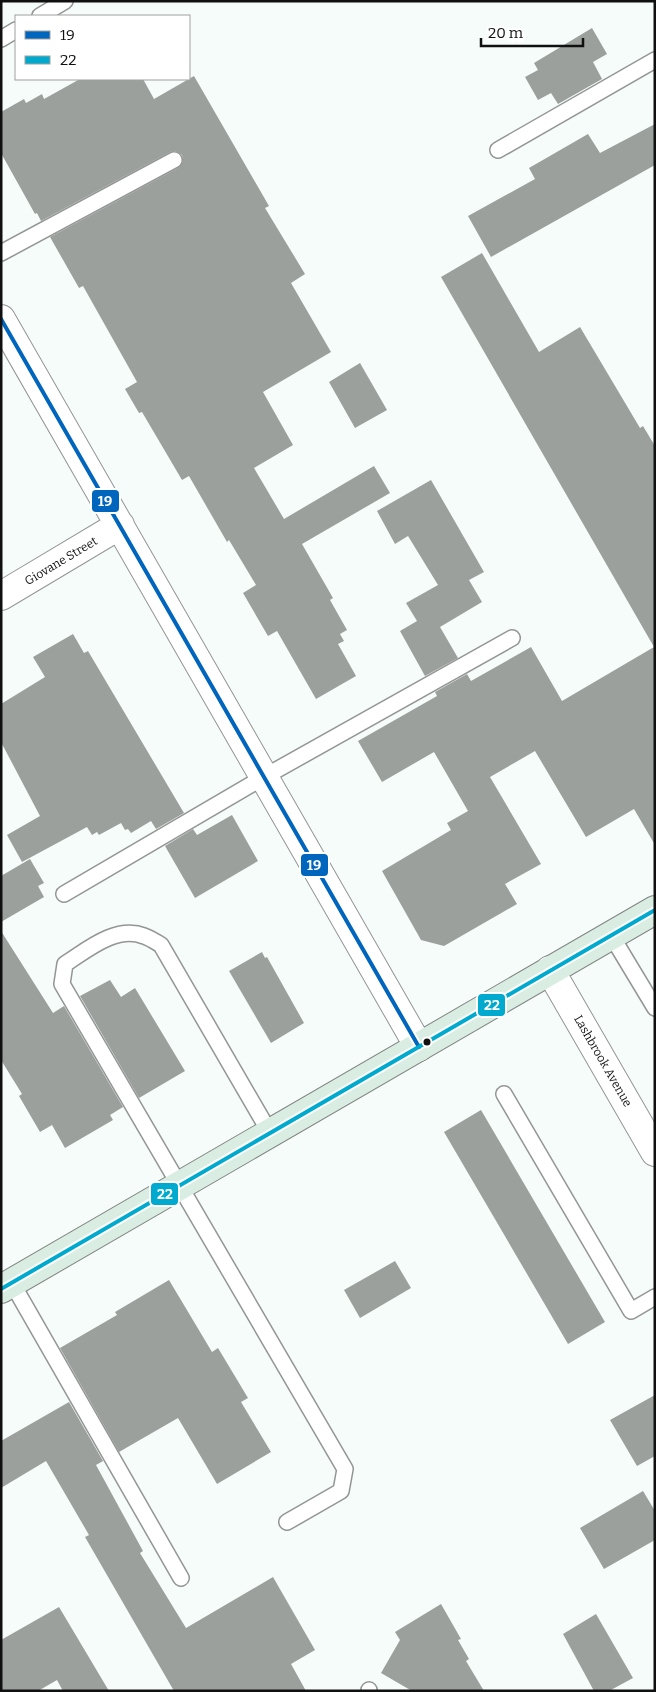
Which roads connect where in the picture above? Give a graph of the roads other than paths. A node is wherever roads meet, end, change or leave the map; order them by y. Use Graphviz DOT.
graph roads {
  1 [pos="65,1"];
  2 [pos="42,15"];
  3 [pos="15,31"];
  4 [pos="1,39"];
  5 [pos="655,60"];
  6 [pos="498,150"];
  7 [pos="174,160"];
  8 [pos="1,253"];
  9 [pos="1,319"];
  10 [pos="120,525"];
  11 [pos="1,596"];
  12 [pos="512,638"];
  13 [pos="264,777"];
  14 [pos="64,894"];
  15 [pos="655,910"];
  16 [pos="611,935"];
  17 [pos="550,970"];
  18 [pos="655,1008"];
  19 [pos="418,1047"];
  20 [pos="504,1094"];
  21 [pos="270,1133"];
  22 [pos="655,1152"];
  23 [pos="178,1186"];
  24 [pos="7,1286"];
  25 [pos="655,1297"];
  26 [pos="287,1522"];
  27 [pos="181,1578"];
  1 -- 2 [label="lane"];
  3 -- 4 [label="lane"];
  5 -- 6 [label="lane"];
  7 -- 8 [label="lane"];
  9 -- 10 [label="street"];
  10 -- 11 [label="street, Giovane Street"];
  10 -- 13 [label="street"];
  12 -- 13 [label="lane"];
  13 -- 14 [label="lane"];
  13 -- 19 [label="street"];
  15 -- 16 [label="main road"];
  16 -- 17 [label="main road"];
  16 -- 18 [label="lane"];
  17 -- 19 [label="main road"];
  17 -- 22 [label="street, Lashbrook Avenue"];
  19 -- 21 [label="main road"];
  20 -- 25 [label="lane"];
  21 -- 23 [label="main road"];
  21 -- 23 [label="lane"];
  23 -- 24 [label="main road"];
  23 -- 26 [label="lane"];
  24 -- 27 [label="lane"];
}
